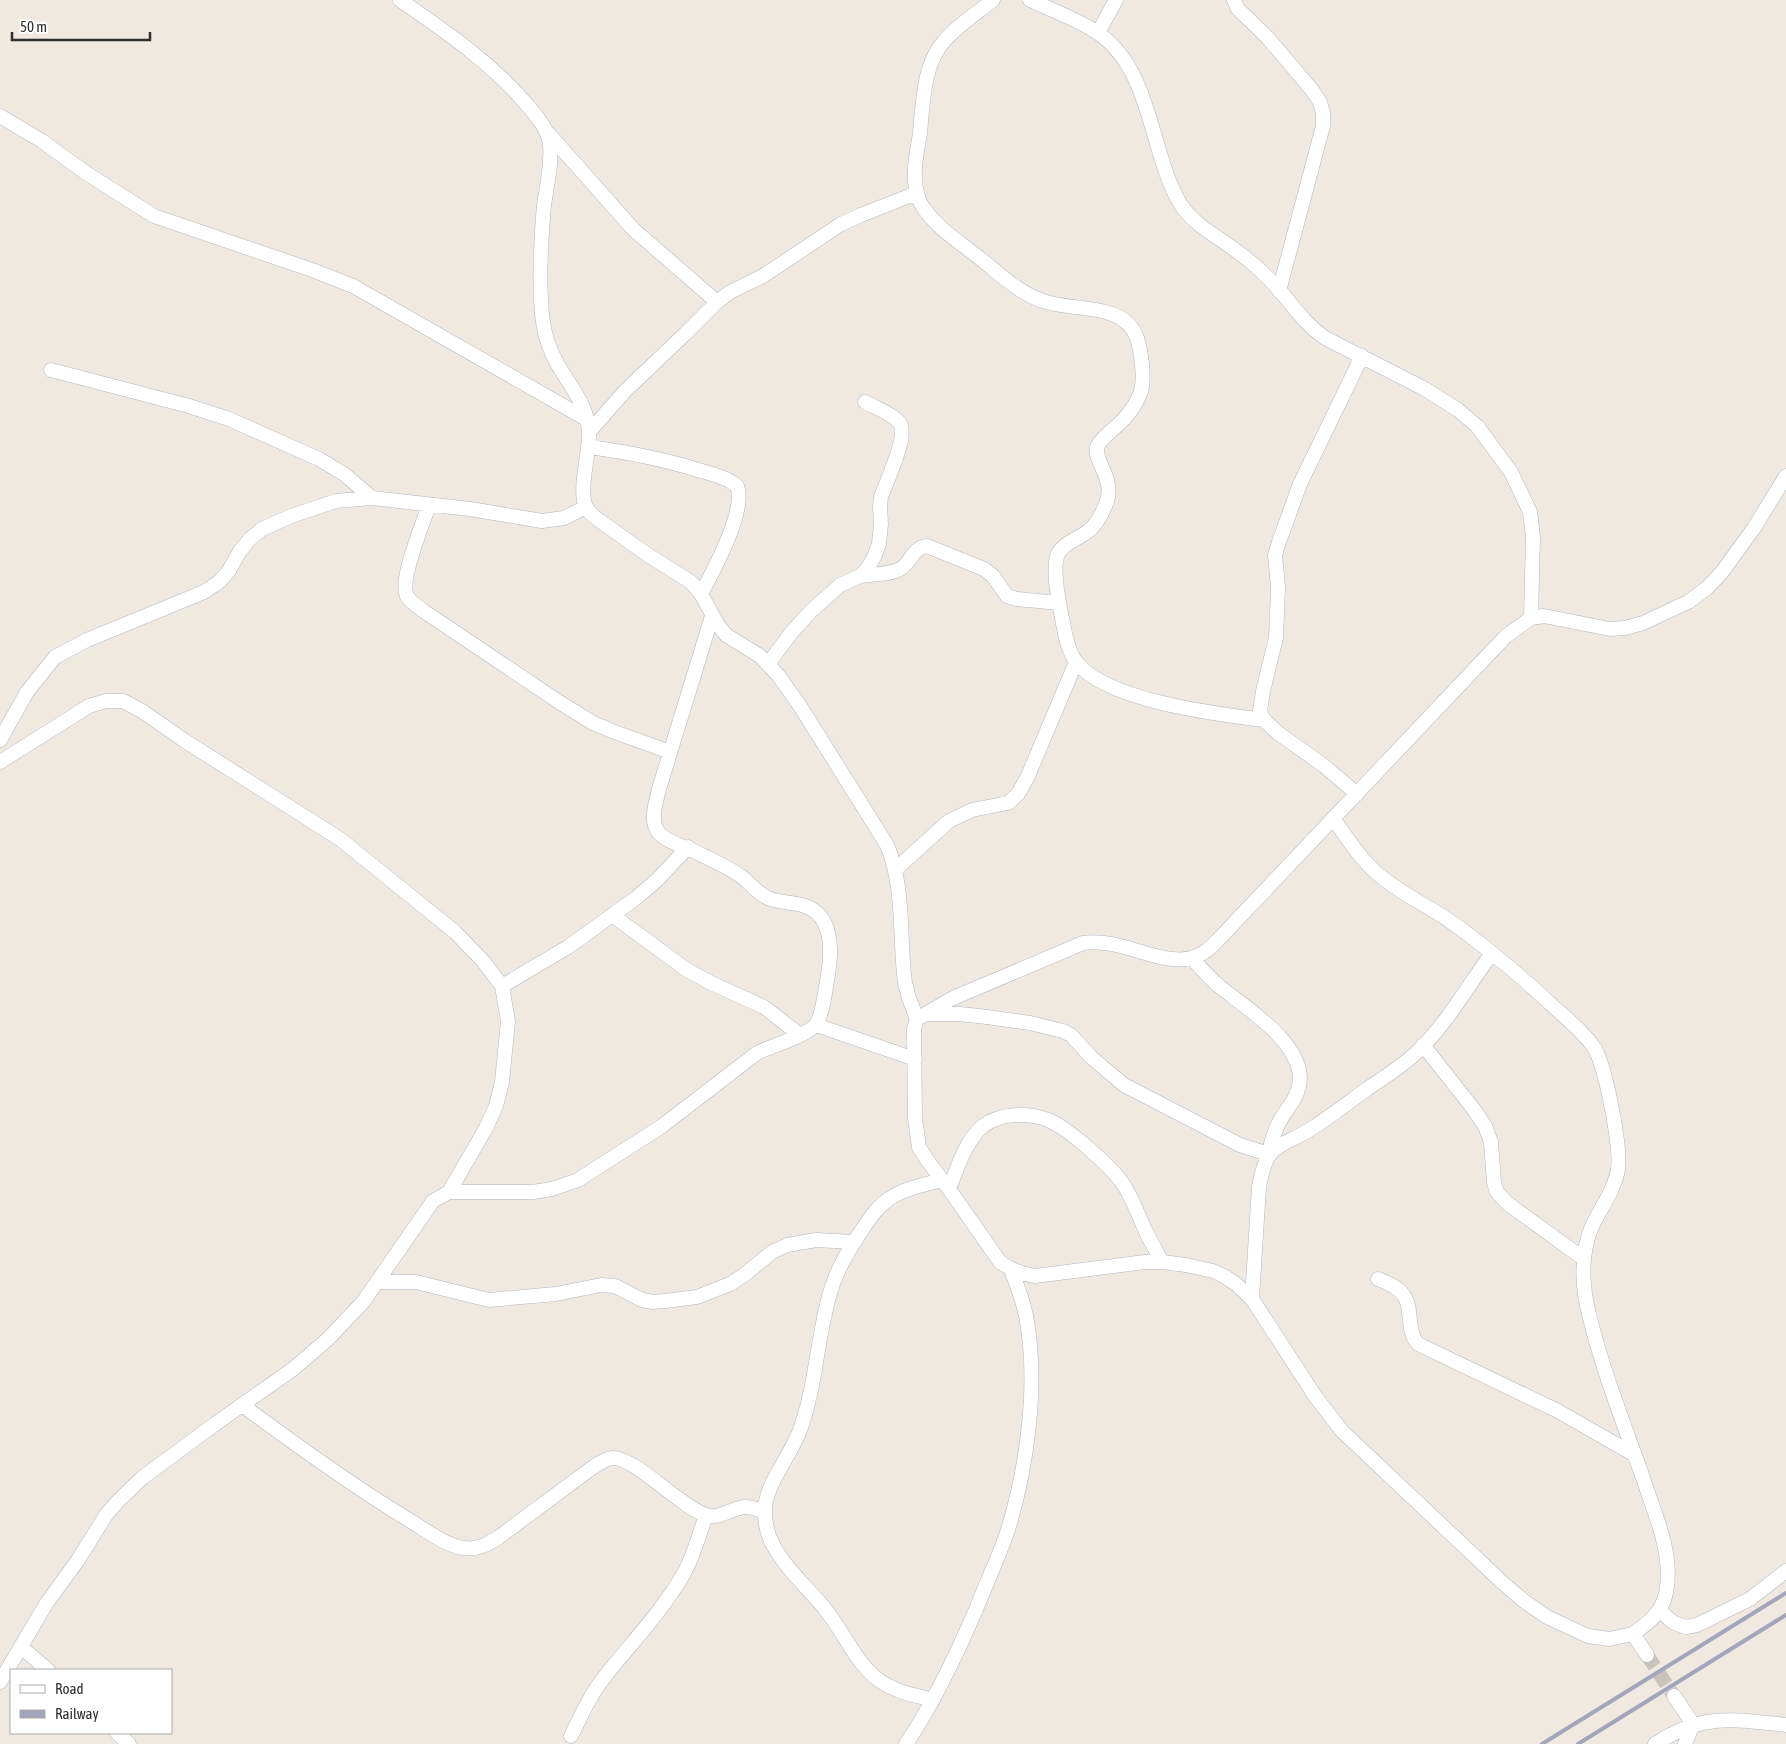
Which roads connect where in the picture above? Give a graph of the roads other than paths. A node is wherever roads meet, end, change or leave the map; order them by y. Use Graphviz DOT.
graph roads {
  1 [pos="400,0"];
  2 [pos="994,0"];
  3 [pos="1030,0"];
  4 [pos="1116,0"];
  5 [pos="1234,0"];
  6 [pos="1098,33"];
  7 [pos="0,116"];
  8 [pos="548,133"];
  9 [pos="917,193"];
  10 [pos="1279,291"];
  11 [pos="717,302"];
  12 [pos="1362,356"];
  13 [pos="51,370"];
  14 [pos="865,402"];
  15 [pos="588,426"];
  16 [pos="589,447"];
  17 [pos="1786,476"];
  18 [pos="372,498"];
  19 [pos="429,504"];
  20 [pos="586,507"];
  21 [pos="860,576"];
  22 [pos="702,594"];
  23 [pos="1060,603"];
  24 [pos="712,616"];
  25 [pos="1531,618"];
  26 [pos="1076,662"];
  27 [pos="768,664"];
  28 [pos="1264,720"];
  29 [pos="0,740"];
  30 [pos="670,752"];
  31 [pos="0,762"];
  32 [pos="1357,794"];
  33 [pos="1333,818"];
  34 [pos="688,847"];
  35 [pos="896,869"];
  36 [pos="612,915"];
  37 [pos="1492,953"];
  38 [pos="1192,958"];
  39 [pos="502,986"];
  40 [pos="921,1016"];
  41 [pos="816,1025"];
  42 [pos="800,1036"];
  43 [pos="1423,1045"];
  44 [pos="915,1059"];
  45 [pos="1268,1154"];
  46 [pos="946,1185"];
  47 [pos="449,1192"];
  48 [pos="854,1242"];
  49 [pos="1584,1260"];
  50 [pos="1162,1262"];
  51 [pos="1010,1270"];
  52 [pos="1378,1279"];
  53 [pos="377,1282"];
  54 [pos="1252,1299"];
  55 [pos="242,1405"];
  56 [pos="1635,1455"];
  57 [pos="765,1512"];
  58 [pos="706,1516"];
  59 [pos="1786,1571"];
  60 [pos="1660,1611"];
  61 [pos="1633,1634"];
  62 [pos="21,1648"];
  63 [pos="1647,1656"];
  64 [pos="47,1669"];
  65 [pos="0,1682"];
  66 [pos="1674,1696"];
  67 [pos="933,1700"];
  68 [pos="1693,1724"];
  69 [pos="1786,1725"];
  70 [pos="117,1734"];
  71 [pos="571,1736"];
  72 [pos="128,1744"];
  73 [pos="906,1744"];
  74 [pos="1655,1744"];
  75 [pos="1684,1744"];
  1 -- 8 [label="street"];
  2 -- 9 [label="street"];
  3 -- 6 [label="street"];
  4 -- 6 [label="street"];
  5 -- 10 [label="street"];
  6 -- 10 [label="street"];
  7 -- 15 [label="street"];
  8 -- 11 [label="street"];
  8 -- 15 [label="street"];
  9 -- 11 [label="street"];
  9 -- 23 [label="street"];
  10 -- 12 [label="street"];
  11 -- 15 [label="street"];
  12 -- 25 [label="street"];
  12 -- 28 [label="street"];
  13 -- 18 [label="street"];
  14 -- 21 [label="street"];
  15 -- 16 [label="street"];
  16 -- 20 [label="street"];
  16 -- 22 [label="street"];
  17 -- 25 [label="street"];
  18 -- 19 [label="street"];
  18 -- 29 [label="street"];
  19 -- 20 [label="street"];
  19 -- 30 [label="street"];
  20 -- 22 [label="street"];
  21 -- 23 [label="street"];
  21 -- 27 [label="street"];
  22 -- 24 [label="street"];
  23 -- 26 [label="street"];
  24 -- 27 [label="street"];
  24 -- 30 [label="street"];
  25 -- 32 [label="street"];
  26 -- 28 [label="street"];
  26 -- 35 [label="street"];
  27 -- 35 [label="street"];
  28 -- 32 [label="street"];
  30 -- 34 [label="street"];
  31 -- 39 [label="street"];
  32 -- 33 [label="street"];
  33 -- 37 [label="street"];
  33 -- 38 [label="street"];
  34 -- 36 [label="street"];
  34 -- 41 [label="street"];
  35 -- 40 [label="street"];
  36 -- 39 [label="street"];
  36 -- 42 [label="street"];
  37 -- 43 [label="street"];
  37 -- 49 [label="street"];
  38 -- 40 [label="street"];
  38 -- 45 [label="street"];
  39 -- 47 [label="street"];
  40 -- 44 [label="street"];
  40 -- 45 [label="street"];
  41 -- 42 [label="street"];
  41 -- 44 [label="street"];
  42 -- 47 [label="street"];
  43 -- 45 [label="street"];
  43 -- 49 [label="street"];
  44 -- 46 [label="street"];
  45 -- 54 [label="street"];
  46 -- 48 [label="street"];
  46 -- 50 [label="street"];
  46 -- 51 [label="street"];
  47 -- 53 [label="street"];
  48 -- 53 [label="street"];
  48 -- 57 [label="street"];
  49 -- 56 [label="street"];
  50 -- 51 [label="street"];
  50 -- 54 [label="street"];
  51 -- 67 [label="street"];
  52 -- 56 [label="street"];
  53 -- 55 [label="street"];
  54 -- 61 [label="street"];
  55 -- 58 [label="street"];
  55 -- 62 [label="street"];
  56 -- 60 [label="street"];
  57 -- 58 [label="street"];
  57 -- 67 [label="street"];
  58 -- 71 [label="street"];
  59 -- 60 [label="street"];
  60 -- 61 [label="street"];
  61 -- 63 [label="street"];
  62 -- 64 [label="street"];
  62 -- 65 [label="street"];
  66 -- 68 [label="street"];
  67 -- 73 [label="street"];
  68 -- 69 [label="street"];
  68 -- 74 [label="street"];
  68 -- 75 [label="street"];
  70 -- 72 [label="street"];
}
